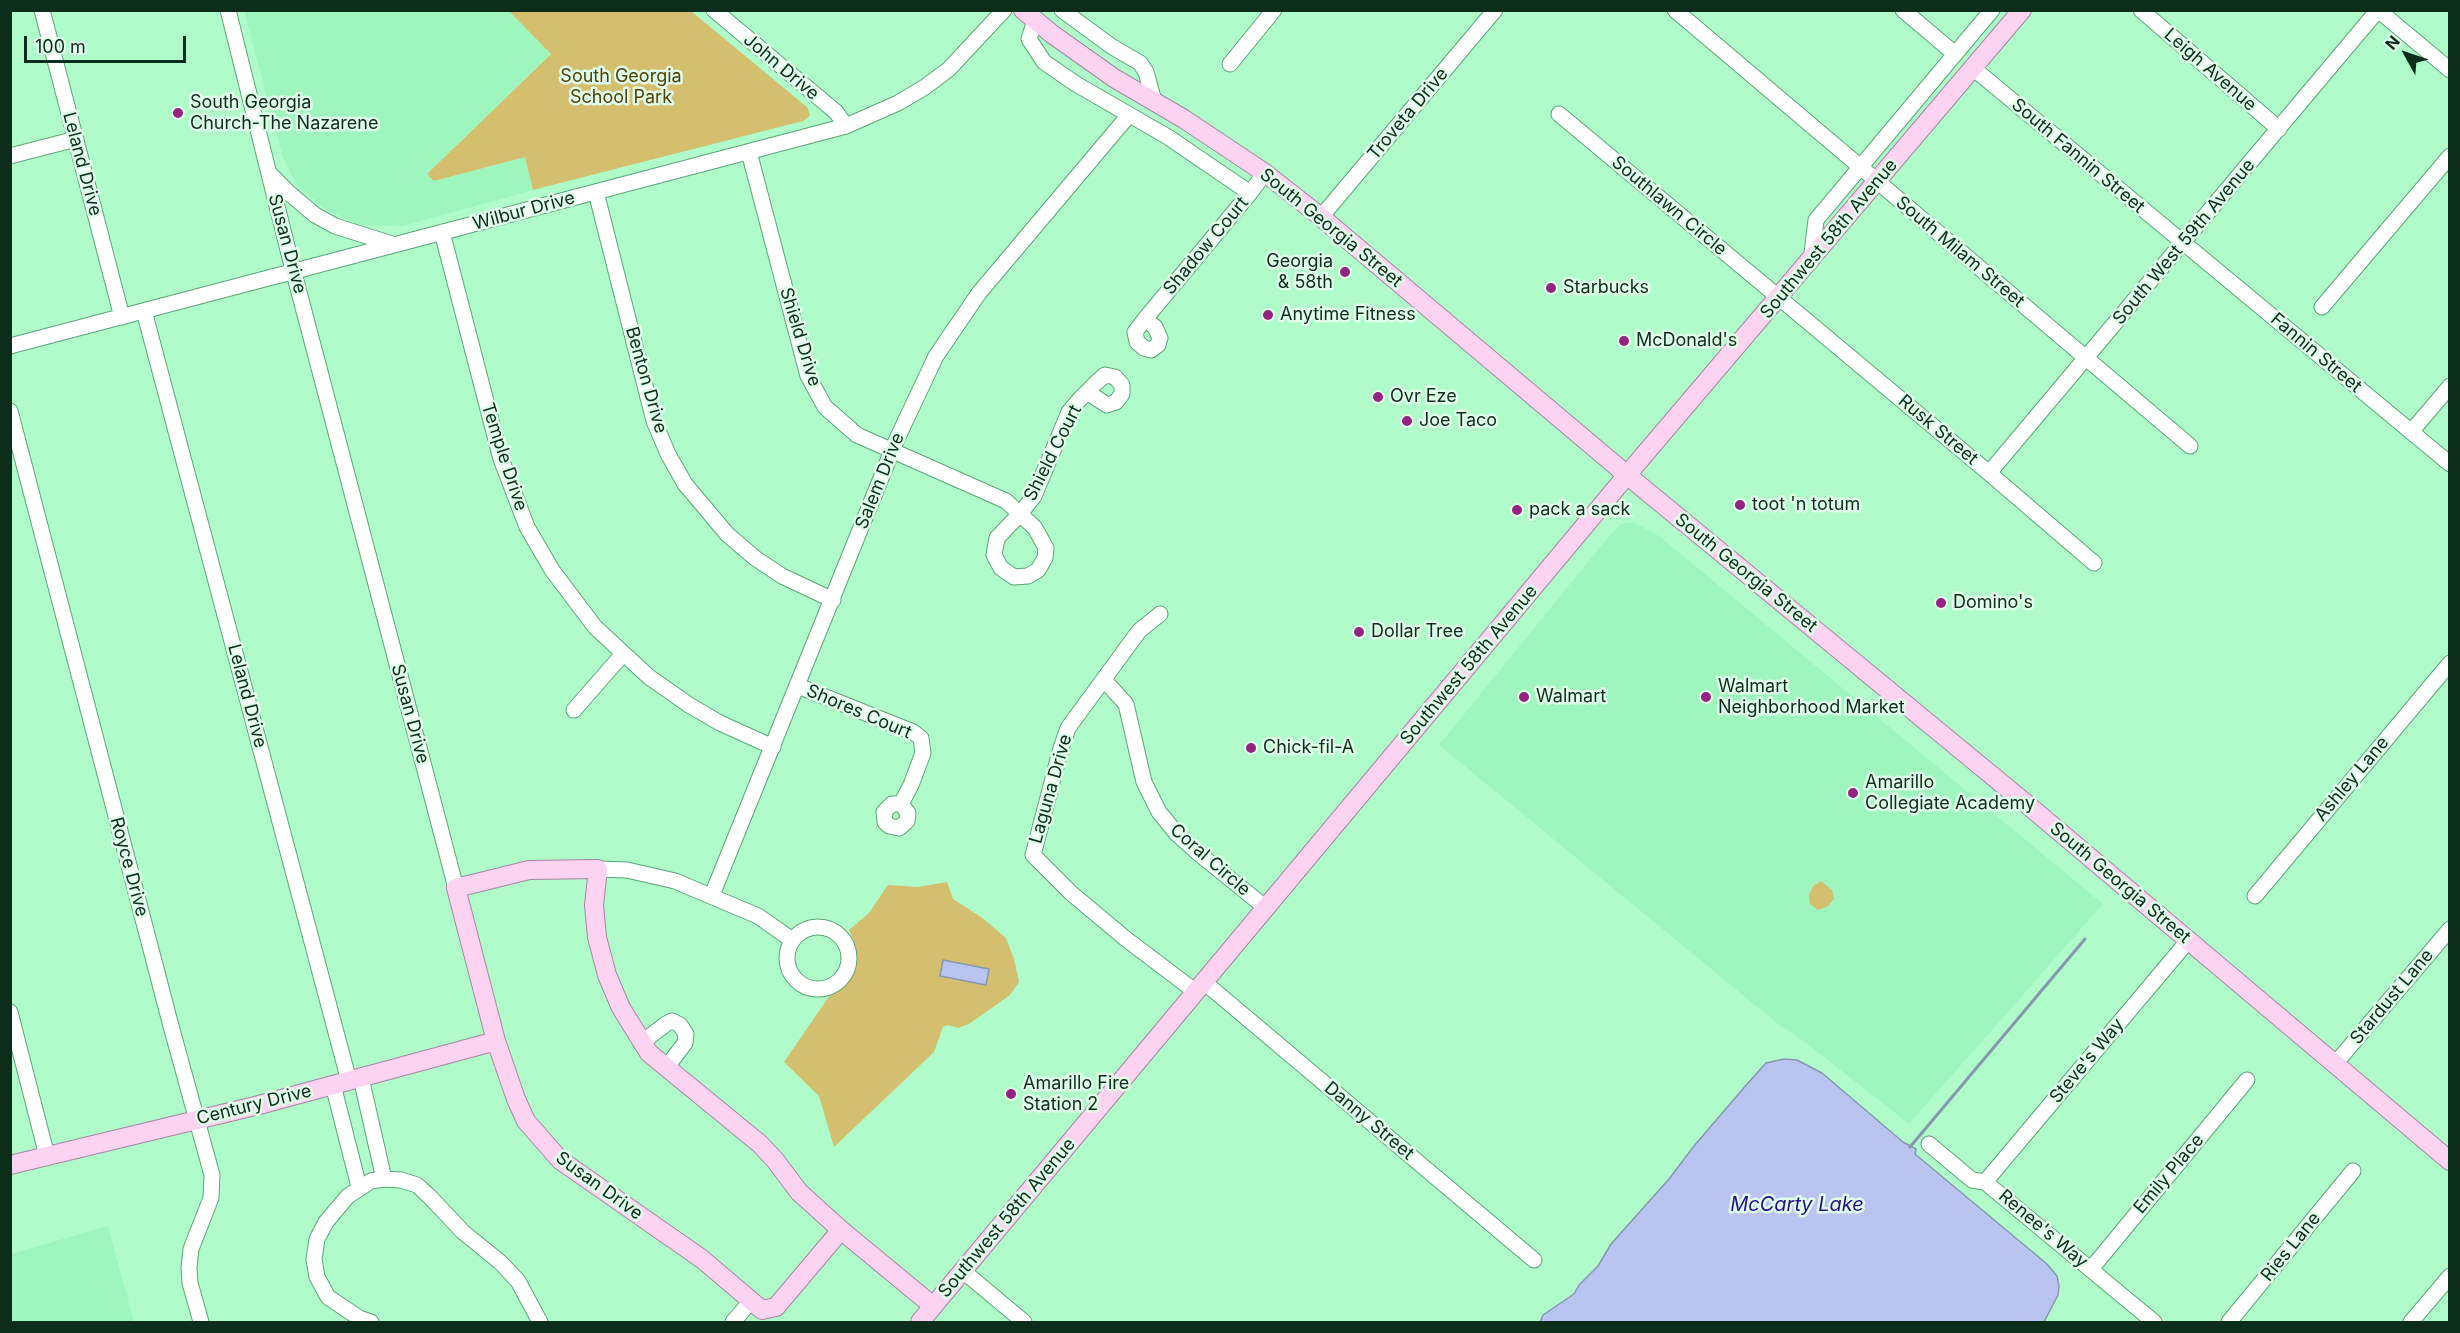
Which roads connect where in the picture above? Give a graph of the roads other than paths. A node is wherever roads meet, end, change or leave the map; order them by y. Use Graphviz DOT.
graph roads {
  1 [pos="42,10"];
  2 [pos="228,10"];
  3 [pos="714,10"];
  4 [pos="1004,10"];
  5 [pos="1062,10"];
  6 [pos="1274,10"];
  7 [pos="1495,10"];
  8 [pos="1675,10"];
  9 [pos="1903,10"];
  10 [pos="1992,10"];
  11 [pos="2022,10"];
  12 [pos="2141,10"];
  13 [pos="2378,10"];
  14 [pos="1029,15"];
  15 [pos="1955,54"];
  16 [pos="1230,63"];
  17 [pos="1973,68"];
  18 [pos="2450,70"];
  19 [pos="1154,101"];
  20 [pos="1559,114"];
  21 [pos="1129,115"];
  22 [pos="846,126"];
  23 [pos="2279,129"];
  24 [pos="76,138"];
  25 [pos="749,152"];
  26 [pos="10,156"];
  27 [pos="2450,156"];
  28 [pos="1861,168"];
  29 [pos="268,172"];
  30 [pos="1265,173"];
  31 [pos="1878,182"];
  32 [pos="596,192"];
  33 [pos="1250,193"];
  34 [pos="1321,217"];
  35 [pos="442,232"];
  36 [pos="2183,243"];
  37 [pos="393,244"];
  38 [pos="1811,261"];
  39 [pos="295,272"];
  40 [pos="1780,298"];
  41 [pos="2322,307"];
  42 [pos="144,311"];
  43 [pos="122,317"];
  44 [pos="1145,319"];
  45 [pos="10,346"];
  46 [pos="2086,358"];
  47 [pos="2450,386"];
  48 [pos="1087,392"];
  49 [pos="10,411"];
  50 [pos="2411,432"];
  51 [pos="2190,446"];
  52 [pos="892,453"];
  53 [pos="2450,464"];
  54 [pos="1989,473"];
  55 [pos="1627,476"];
  56 [pos="1020,514"];
  57 [pos="2094,563"];
  58 [pos="833,600"];
  59 [pos="1160,614"];
  60 [pos="623,654"];
  61 [pos="2450,663"];
  62 [pos="1104,680"];
  63 [pos="798,686"];
  64 [pos="574,710"];
  65 [pos="773,747"];
  66 [pos="901,804"];
  67 [pos="598,868"];
  68 [pos="456,888"];
  69 [pos="712,896"];
  70 [pos="2255,896"];
  71 [pos="1266,908"];
  72 [pos="2450,929"];
  73 [pos="792,940"];
  74 [pos="2188,941"];
  75 [pos="1200,987"];
  76 [pos="10,1012"];
  77 [pos="496,1041"];
  78 [pos="641,1042"];
  79 [pos="2334,1065"];
  80 [pos="666,1068"];
  81 [pos="2247,1080"];
  82 [pos="348,1081"];
  83 [pos="196,1120"];
  84 [pos="1929,1144"];
  85 [pos="47,1156"];
  86 [pos="2450,1161"];
  87 [pos="10,1165"];
  88 [pos="2353,1171"];
  89 [pos="384,1179"];
  90 [pos="1985,1182"];
  91 [pos="359,1187"];
  92 [pos="841,1230"];
  93 [pos="1534,1260"];
  94 [pos="2091,1269"];
  95 [pos="963,1271"];
  96 [pos="2450,1276"];
  97 [pos="757,1305"];
  98 [pos="933,1306"];
  99 [pos="201,1323"];
  100 [pos="371,1323"];
  101 [pos="540,1323"];
  102 [pos="733,1323"];
  103 [pos="920,1323"];
  104 [pos="1024,1323"];
  105 [pos="2154,1323"];
  106 [pos="2229,1323"];
  107 [pos="2411,1323"];
  1 -- 24 [label="street, Leland Drive"];
  2 -- 29 [label="street, Susan Drive"];
  3 -- 22 [label="street, John Drive"];
  4 -- 22 [label="street, Wilbur Drive"];
  5 -- 19 [label="street"];
  6 -- 16 [label="street"];
  7 -- 34 [label="street, Troveta Drive"];
  8 -- 28 [label="street, South Milam Street"];
  9 -- 15 [label="street"];
  10 -- 15 [label="street"];
  11 -- 17 [label="main road, Southwest 58th Avenue"];
  12 -- 23 [label="street, Leigh Avenue"];
  13 -- 18 [label="street"];
  13 -- 23 [label="street, South West 59th Avenue"];
  14 -- 19 [label="main road, South Georgia Street"];
  14 -- 21 [label="street"];
  15 -- 28 [label="street"];
  17 -- 31 [label="main road, Southwest 58th Avenue"];
  17 -- 36 [label="street, South Fannin Street"];
  19 -- 30 [label="main road, South Georgia Street"];
  20 -- 40 [label="street, Southlawn Circle"];
  21 -- 33 [label="street"];
  21 -- 52 [label="street, Salem Drive"];
  22 -- 25 [label="street, Wilbur Drive"];
  23 -- 36 [label="street, South West 59th Avenue"];
  24 -- 26 [label="street"];
  24 -- 43 [label="street, Leland Drive"];
  25 -- 32 [label="street, Wilbur Drive"];
  25 -- 52 [label="street, Shield Drive"];
  27 -- 41 [label="street"];
  28 -- 31 [label="street, South Milam Street"];
  28 -- 38 [label="street"];
  29 -- 37 [label="street"];
  29 -- 39 [label="street, Susan Drive"];
  30 -- 33 [label="street, Shadow Court"];
  30 -- 34 [label="main road, South Georgia Street"];
  31 -- 38 [label="main road, Southwest 58th Avenue"];
  31 -- 46 [label="street, South Milam Street"];
  32 -- 35 [label="street, Wilbur Drive"];
  32 -- 58 [label="street, Benton Drive"];
  33 -- 44 [label="street, Shadow Court"];
  34 -- 55 [label="main road, South Georgia Street"];
  35 -- 37 [label="street, Wilbur Drive"];
  35 -- 60 [label="street, Temple Drive"];
  36 -- 46 [label="street, South West 59th Avenue"];
  36 -- 50 [label="street, Fannin Street"];
  37 -- 39 [label="street, Wilbur Drive"];
  38 -- 40 [label="main road, Southwest 58th Avenue"];
  39 -- 42 [label="street, Wilbur Drive"];
  39 -- 68 [label="street, Susan Drive"];
  40 -- 54 [label="street, Rusk Street"];
  40 -- 55 [label="main road, Southwest 58th Avenue"];
  42 -- 43 [label="street, Wilbur Drive"];
  42 -- 82 [label="street, Leland Drive"];
  43 -- 45 [label="street, Wilbur Drive"];
  46 -- 51 [label="street, South Milam Street"];
  46 -- 54 [label="street, South West 59th Avenue"];
  47 -- 50 [label="street"];
  48 -- 56 [label="street, Shield Court"];
  49 -- 83 [label="street, Royce Drive"];
  50 -- 53 [label="street, Fannin Street"];
  52 -- 56 [label="street, Shield Drive"];
  52 -- 58 [label="street, Salem Drive"];
  54 -- 57 [label="street, Rusk Street"];
  55 -- 71 [label="main road, Southwest 58th Avenue"];
  55 -- 74 [label="main road, South Georgia Street"];
  58 -- 63 [label="street, Salem Drive"];
  59 -- 62 [label="street, Laguna Drive"];
  60 -- 64 [label="street"];
  60 -- 65 [label="street, Temple Drive"];
  61 -- 70 [label="street, Ashley Lane"];
  62 -- 71 [label="street, Coral Circle"];
  62 -- 75 [label="street, Laguna Drive"];
  63 -- 65 [label="street, Salem Drive"];
  63 -- 66 [label="street, Shores Court"];
  65 -- 69 [label="street, Salem Drive"];
  67 -- 68 [label="main road"];
  67 -- 69 [label="street"];
  67 -- 78 [label="main road"];
  68 -- 77 [label="main road, Susan Drive"];
  69 -- 73 [label="street"];
  71 -- 75 [label="main road, Southwest 58th Avenue"];
  72 -- 79 [label="street, Stardust Lane"];
  73 -- 73 [label="street"];
  74 -- 79 [label="main road, South Georgia Street"];
  74 -- 90 [label="street, Steve's Way"];
  75 -- 93 [label="street, Danny Street"];
  75 -- 95 [label="main road, Southwest 58th Avenue"];
  76 -- 85 [label="street"];
  77 -- 82 [label="main road, Century Drive"];
  77 -- 97 [label="main road, Susan Drive"];
  78 -- 80 [label="main road"];
  78 -- 80 [label="street"];
  79 -- 86 [label="main road, South Georgia Street"];
  80 -- 92 [label="main road"];
  81 -- 94 [label="street, Emily Place"];
  82 -- 83 [label="main road, Century Drive"];
  82 -- 89 [label="street"];
  82 -- 91 [label="street, Leland Drive"];
  83 -- 85 [label="main road, Century Drive"];
  83 -- 99 [label="street, Royce Drive"];
  84 -- 90 [label="street, Renee's Way"];
  85 -- 87 [label="main road, Century Drive"];
  88 -- 106 [label="street, Ries Lane"];
  89 -- 91 [label="street"];
  89 -- 101 [label="street"];
  90 -- 94 [label="street, Renee's Way"];
  91 -- 100 [label="street"];
  92 -- 97 [label="main road"];
  92 -- 98 [label="main road"];
  94 -- 105 [label="street, Renee's Way"];
  95 -- 98 [label="main road, Southwest 58th Avenue"];
  95 -- 104 [label="street"];
  96 -- 107 [label="street"];
  97 -- 102 [label="street"];
  98 -- 103 [label="main road, Southwest 58th Avenue"];
}
